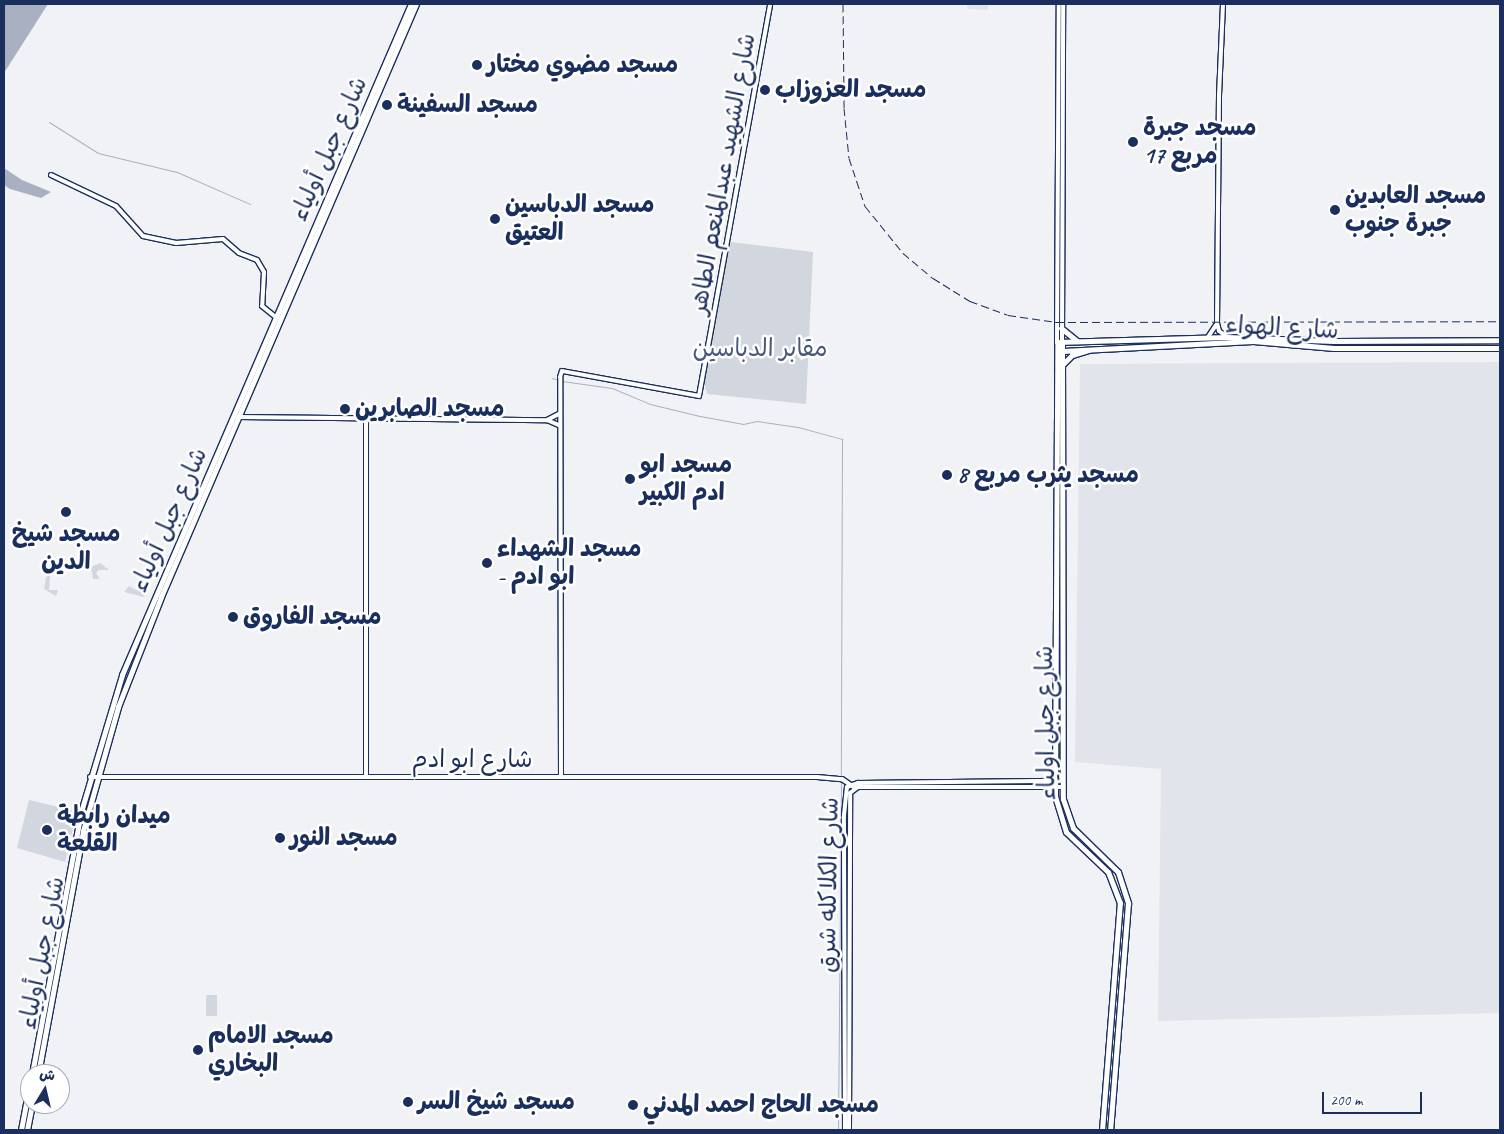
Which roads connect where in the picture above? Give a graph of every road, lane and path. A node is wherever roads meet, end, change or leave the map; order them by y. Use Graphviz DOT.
graph roads {
  1 [pos="411,4"];
  2 [pos="416,4"];
  3 [pos="770,4"];
  4 [pos="1061,4"];
  5 [pos="1224,4"];
  6 [pos="51,175"];
  7 [pos="278,318"];
  8 [pos="1217,323"];
  9 [pos="1061,328"];
  10 [pos="1227,336"];
  11 [pos="1208,337"];
  12 [pos="1500,340"];
  13 [pos="1078,341"];
  14 [pos="1059,342"];
  15 [pos="1097,348"];
  16 [pos="1500,348"];
  17 [pos="1059,350"];
  18 [pos="1063,364"];
  19 [pos="559,414"];
  20 [pos="237,416"];
  21 [pos="366,419"];
  22 [pos="547,420"];
  23 [pos="559,424"];
  24 [pos="561,776"];
  25 [pos="90,777"];
  26 [pos="366,777"];
  27 [pos="97,779"];
  28 [pos="1054,784"];
  29 [pos="1061,784"];
  30 [pos="854,786"];
  31 [pos="34,1064"];
  32 [pos="40,1064"];
  33 [pos="24,1114"];
  34 [pos="30,1114"];
  35 [pos="21,1130"];
  36 [pos="27,1130"];
  37 [pos="844,1130"];
  38 [pos="849,1130"];
  39 [pos="1102,1130"];
  40 [pos="1110,1130"];
  1 -- 7 [label="main road, شارع جبل أولياء"];
  2 -- 20 [label="main road, شارع جبل أولياء"];
  3 -- 19 [label="street, شارع الشهيد عبدالمنعم الطاهر"];
  4 -- 9 [label="street"];
  4 -- 14 [label="street"];
  5 -- 8 [label="street"];
  6 -- 7 [label="street"];
  7 -- 20 [label="main road, شارع جبل أولياء"];
  8 -- 10 [label="street"];
  8 -- 11 [label="street"];
  9 -- 13 [label="highway"];
  9 -- 14 [label="street"];
  10 -- 11 [label="highway, شارع الهواء"];
  10 -- 12 [label="highway, شارع الهواء"];
  11 -- 13 [label="highway, شارع الهواء"];
  13 -- 14 [label="highway, شارع الهواء"];
  14 -- 17 [label="highway"];
  15 -- 16 [label="highway, شارع الهواء"];
  15 -- 17 [label="highway, شارع الهواء"];
  15 -- 18 [label="highway"];
  17 -- 18 [label="highway, شارع جبل اولياء"];
  17 -- 28 [label="highway, شارع جبل اولياء"];
  18 -- 29 [label="highway, شارع جبل اولياء"];
  19 -- 22 [label="street"];
  19 -- 23 [label="street, شارع الشهيد عبدالمنعم الطاهر"];
  20 -- 21 [label="street"];
  20 -- 25 [label="main road, شارع جبل أولياء"];
  20 -- 27 [label="main road, شارع جبل أولياء"];
  21 -- 22 [label="street"];
  21 -- 26 [label="street"];
  22 -- 23 [label="street"];
  23 -- 24 [label="street, شارع الشهيد عبدالمنعم الطاهر"];
  24 -- 26 [label="street, شارع ابو ادم"];
  24 -- 30 [label="street, شارع ابو ادم"];
  25 -- 27 [label="street, شارع ابو ادم"];
  25 -- 31 [label="main road, شارع جبل أولياء"];
  26 -- 27 [label="street, شارع ابو ادم"];
  27 -- 32 [label="main road, شارع جبل أولياء"];
  28 -- 29 [label="street, شارع الكلاكله شرق"];
  28 -- 30 [label="street, شارع الكلاكله شرق"];
  28 -- 39 [label="highway, شارع جبل اولياء"];
  29 -- 40 [label="highway, شارع جبل اولياء"];
  30 -- 37 [label="street, شارع الكلاكله شرق"];
  30 -- 38 [label="street, شارع الكلاكله شرق"];
  33 -- 35 [label="main road"];
  34 -- 36 [label="main road"];
}
